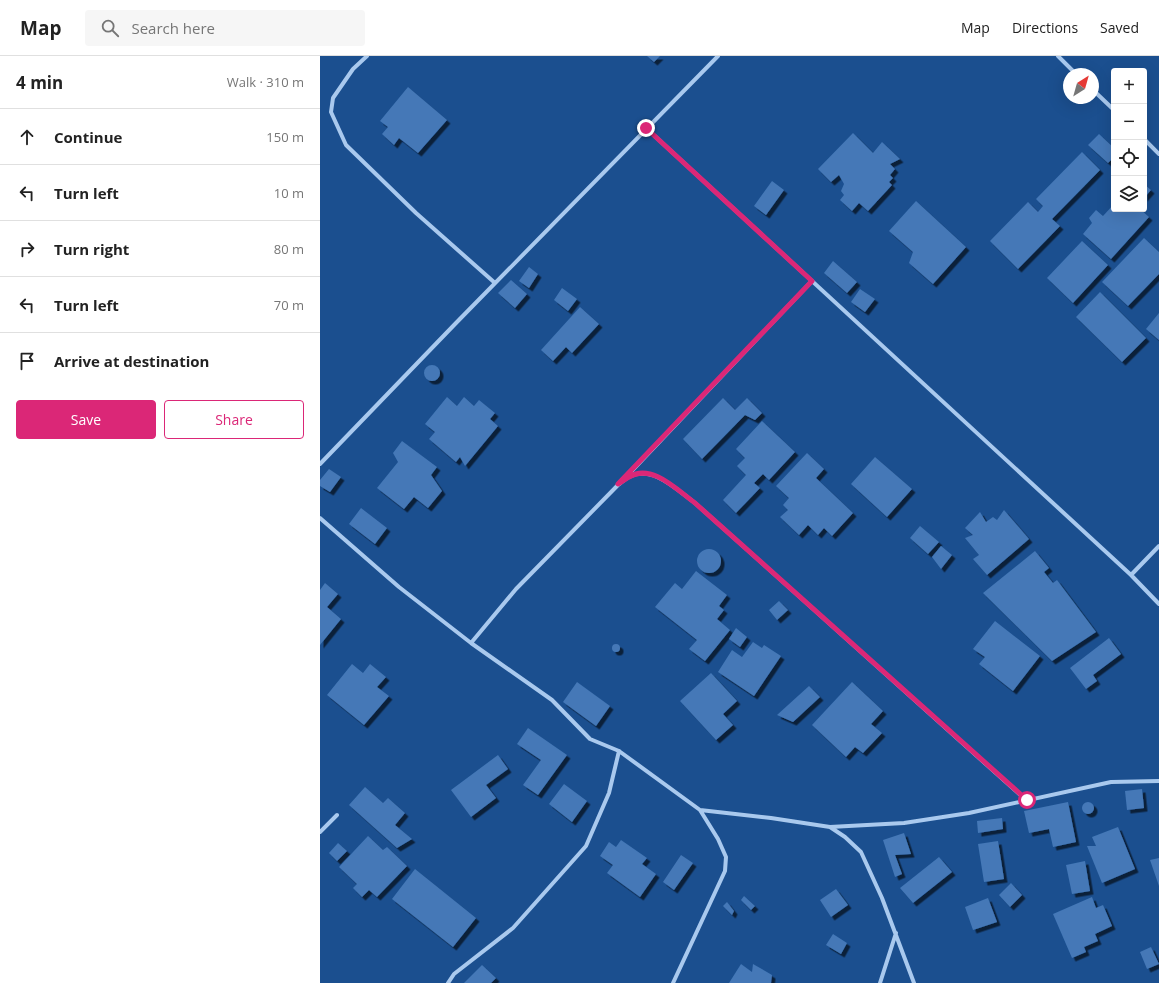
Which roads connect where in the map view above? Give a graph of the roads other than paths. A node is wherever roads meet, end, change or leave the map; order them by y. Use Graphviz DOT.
graph roads {
  1 [pos="367,56"];
  2 [pos="718,56"];
  3 [pos="1058,56"];
  4 [pos="1070,68"];
  5 [pos="1099,96"];
  6 [pos="1111,107"];
  7 [pos="646,128"];
  8 [pos="1145,140"];
  9 [pos="1159,154"];
  10 [pos="812,281"];
  11 [pos="495,283"];
  12 [pos="320,464"];
  13 [pos="618,484"];
  14 [pos="320,518"];
  15 [pos="1159,546"];
  16 [pos="1131,575"];
  17 [pos="1159,604"];
  18 [pos="471,643"];
  19 [pos="619,751"];
  20 [pos="1159,780"];
  21 [pos="1027,800"];
  22 [pos="700,810"];
  23 [pos="337,815"];
  24 [pos="830,827"];
  25 [pos="320,832"];
  26 [pos="896,933"];
  27 [pos="448,983"];
  28 [pos="673,983"];
  29 [pos="880,983"];
  30 [pos="914,983"];
  1 -- 11 [label="street"];
  2 -- 7 [label="street"];
  3 -- 4 [label="street"];
  5 -- 6 [label="street"];
  7 -- 10 [label="street"];
  7 -- 11 [label="street"];
  8 -- 9 [label="street"];
  10 -- 13 [label="street"];
  10 -- 16 [label="street"];
  11 -- 12 [label="street"];
  13 -- 18 [label="street"];
  13 -- 21 [label="street"];
  14 -- 18 [label="street"];
  15 -- 16 [label="street"];
  16 -- 17 [label="street"];
  18 -- 19 [label="street"];
  19 -- 22 [label="street"];
  19 -- 27 [label="street"];
  20 -- 21 [label="street"];
  21 -- 24 [label="street"];
  22 -- 24 [label="street"];
  22 -- 28 [label="street"];
  23 -- 25 [label="street"];
  24 -- 26 [label="street"];
  26 -- 29 [label="street"];
  26 -- 30 [label="street"];
}
